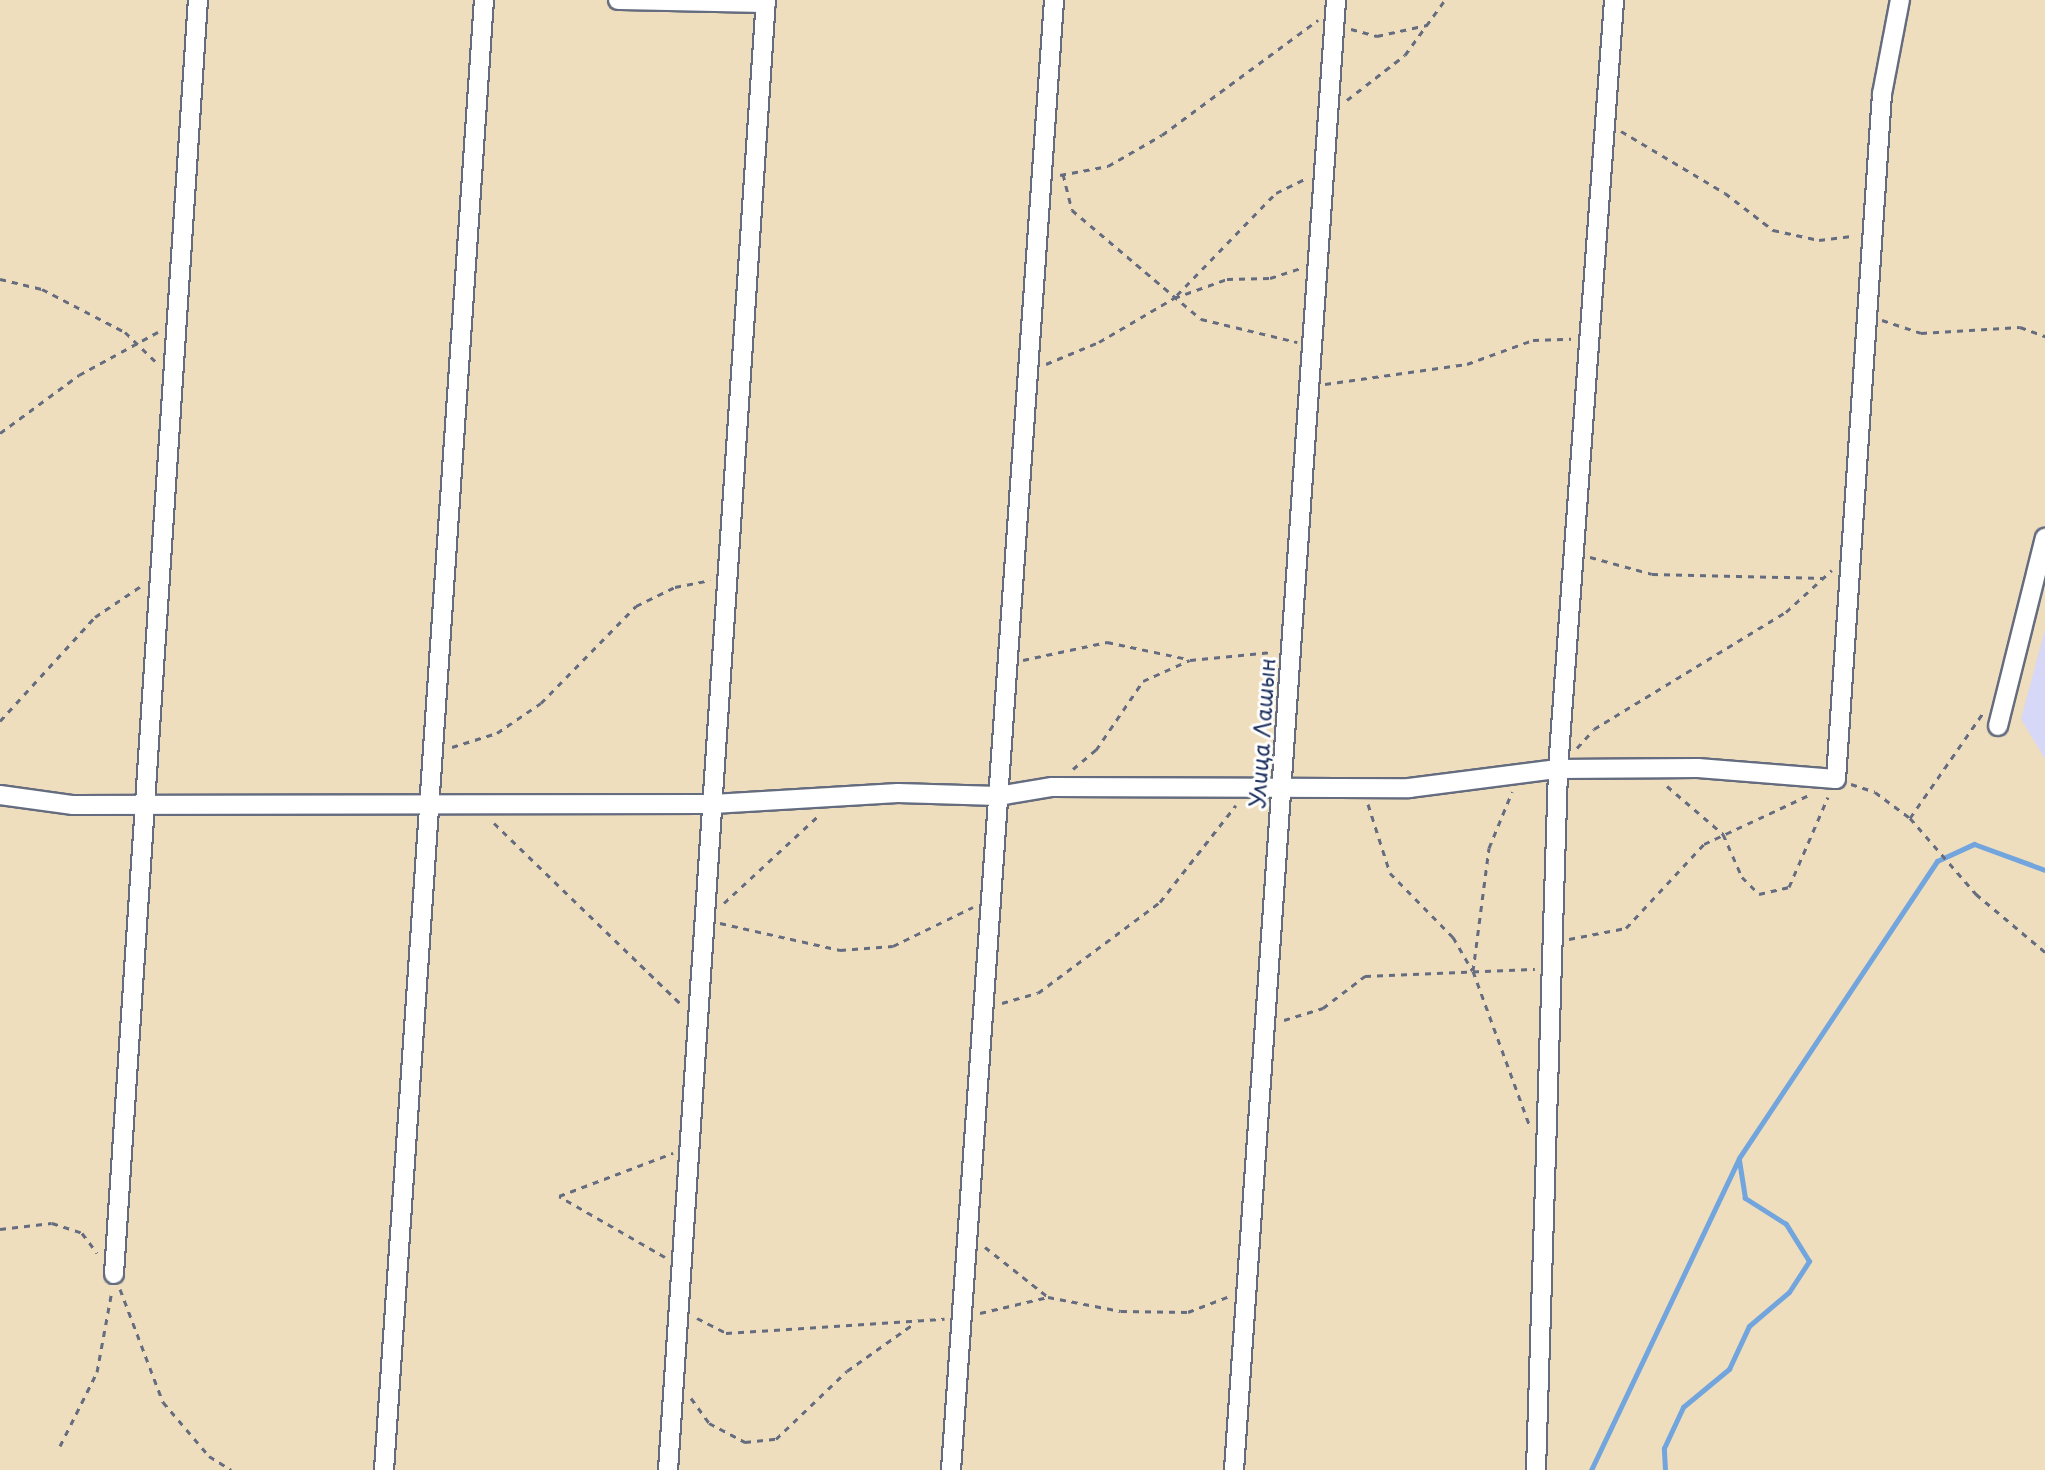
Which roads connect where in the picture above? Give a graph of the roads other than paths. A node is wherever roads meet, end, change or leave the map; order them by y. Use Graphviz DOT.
graph roads {
  1 [pos="198,0"];
  2 [pos="484,0"];
  3 [pos="618,0"];
  4 [pos="1054,0"];
  5 [pos="1614,0"];
  6 [pos="1900,0"];
  7 [pos="766,1"];
  8 [pos="1336,4"];
  9 [pos="2045,538"];
  10 [pos="2041,569"];
  11 [pos="1998,726"];
  12 [pos="1558,769"];
  13 [pos="1281,784"];
  14 [pos="0,795"];
  15 [pos="998,796"];
  16 [pos="146,802"];
  17 [pos="713,804"];
  18 [pos="429,805"];
  19 [pos="114,1274"];
  20 [pos="384,1470"];
  21 [pos="668,1470"];
  22 [pos="951,1470"];
  23 [pos="1234,1470"];
  24 [pos="1536,1470"];
  1 -- 16 [label="street"];
  2 -- 18 [label="street"];
  3 -- 7 [label="street"];
  4 -- 15 [label="street"];
  5 -- 12 [label="street"];
  6 -- 12 [label="street"];
  7 -- 17 [label="street"];
  8 -- 13 [label="street, Улица Лашын"];
  9 -- 10 [label="street"];
  10 -- 11 [label="street"];
  12 -- 13 [label="street"];
  12 -- 24 [label="street"];
  13 -- 15 [label="street"];
  13 -- 23 [label="street, Улица Лашын"];
  14 -- 16 [label="street"];
  15 -- 17 [label="street"];
  15 -- 22 [label="street"];
  16 -- 18 [label="street"];
  16 -- 19 [label="street"];
  17 -- 18 [label="street"];
  17 -- 21 [label="street"];
  18 -- 20 [label="street"];
}
